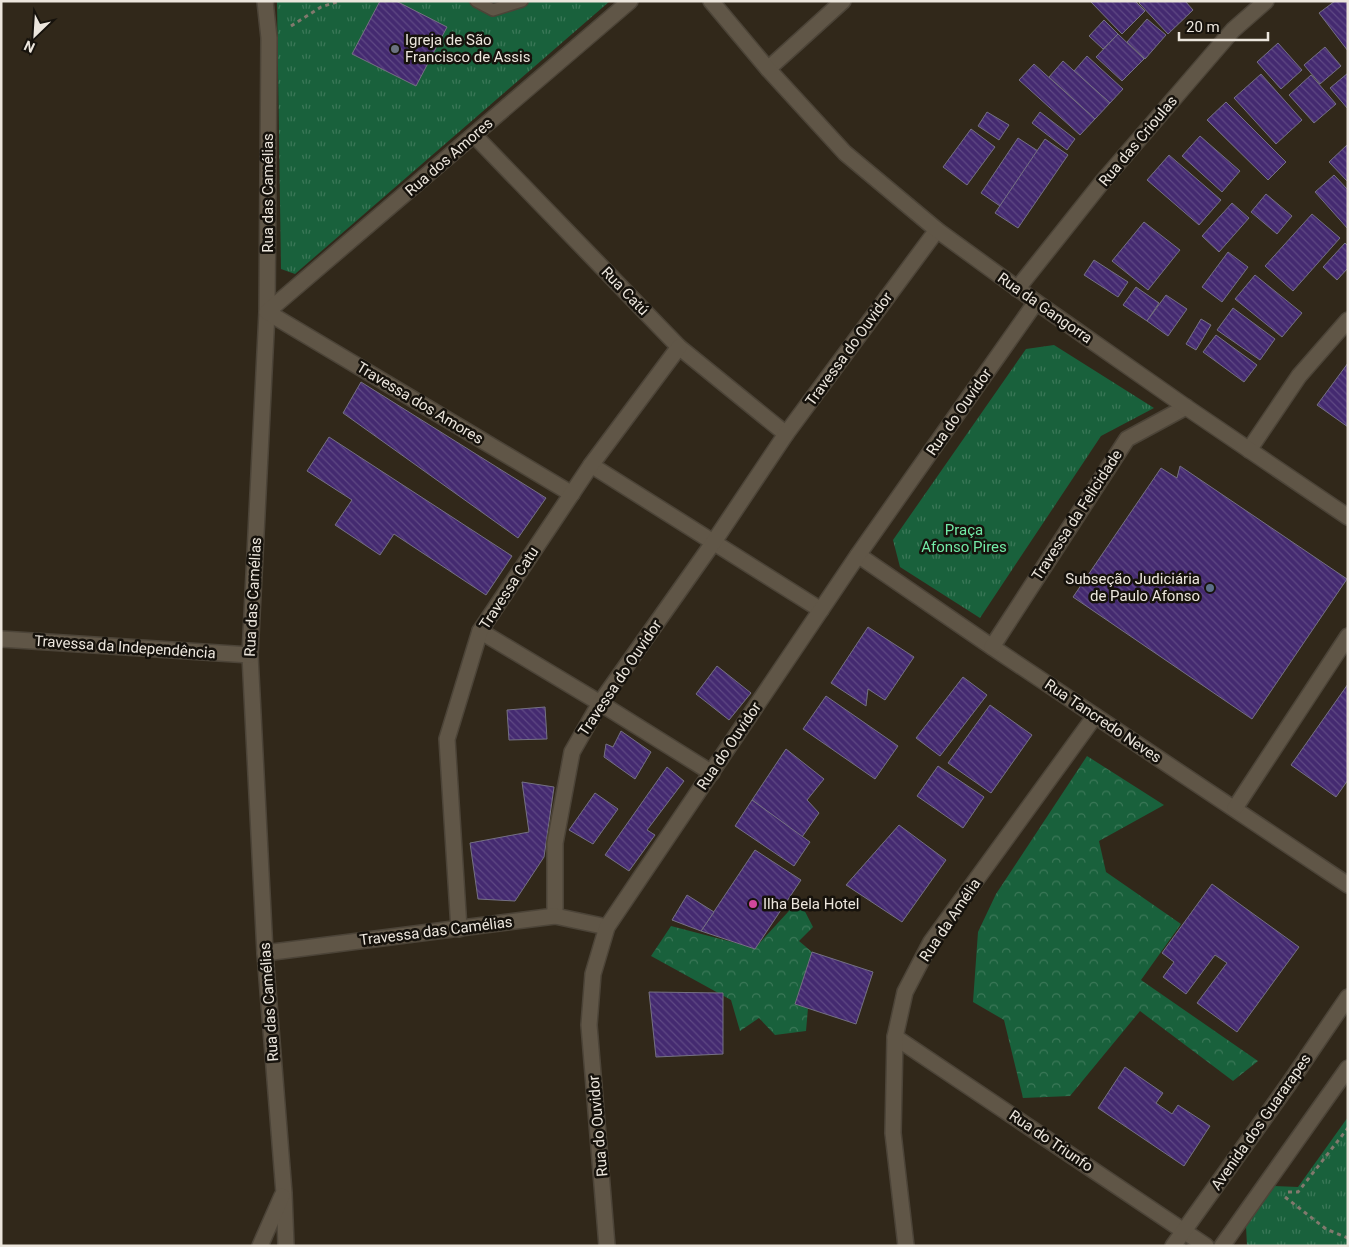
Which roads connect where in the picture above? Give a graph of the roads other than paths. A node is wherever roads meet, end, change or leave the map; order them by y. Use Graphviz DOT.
graph roads {
  1 [pos="265,1"];
  2 [pos="476,1"];
  3 [pos="522,1"];
  4 [pos="630,1"];
  5 [pos="711,1"];
  6 [pos="843,1"];
  7 [pos="1266,1"];
  8 [pos="768,69"];
  9 [pos="475,136"];
  10 [pos="936,230"];
  11 [pos="1017,288"];
  12 [pos="1036,302"];
  13 [pos="268,312"];
  14 [pos="1348,320"];
  15 [pos="679,347"];
  16 [pos="1186,407"];
  17 [pos="786,434"];
  18 [pos="1249,450"];
  19 [pos="591,465"];
  20 [pos="572,494"];
  21 [pos="1348,517"];
  22 [pos="713,543"];
  23 [pos="858,556"];
  24 [pos="821,610"];
  25 [pos="480,631"];
  26 [pos="1348,636"];
  27 [pos="1,638"];
  28 [pos="992,648"];
  29 [pos="250,655"];
  30 [pos="600,703"];
  31 [pos="1095,716"];
  32 [pos="712,774"];
  33 [pos="1235,808"];
  34 [pos="1348,885"];
  35 [pos="555,916"];
  36 [pos="607,927"];
  37 [pos="459,929"];
  38 [pos="265,953"];
  39 [pos="1348,997"];
  40 [pos="895,1037"];
  41 [pos="1348,1068"];
  42 [pos="284,1193"];
  43 [pos="1184,1230"];
  44 [pos="260,1246"];
  45 [pos="286,1246"];
  46 [pos="607,1246"];
  47 [pos="906,1246"];
  48 [pos="1173,1246"];
  49 [pos="1206,1246"];
  50 [pos="1222,1246"];
  1 -- 13 [label="street, Rua das Camélias"];
  2 -- 3 [label="lane"];
  4 -- 9 [label="street, Rua dos Amores"];
  5 -- 8 [label="street, Rua da Gangorra"];
  6 -- 8 [label="street"];
  7 -- 11 [label="street, Rua das Crioulas"];
  8 -- 10 [label="street, Rua da Gangorra"];
  9 -- 13 [label="street, Rua dos Amores"];
  9 -- 15 [label="street, Rua Catú"];
  10 -- 11 [label="street, Rua da Gangorra"];
  10 -- 17 [label="street, Travessa do Ouvidor"];
  11 -- 12 [label="street, Rua da Gangorra"];
  12 -- 16 [label="street, Rua da Gangorra"];
  12 -- 23 [label="street, Rua do Ouvidor"];
  13 -- 20 [label="street, Travessa dos Amores"];
  13 -- 29 [label="street, Rua das Camélias"];
  14 -- 18 [label="street"];
  15 -- 17 [label="street, Rua Catú"];
  15 -- 19 [label="street, Travessa Catu"];
  16 -- 18 [label="street, Rua da Gangorra"];
  16 -- 28 [label="street, Travessa da Felicidade"];
  17 -- 22 [label="street, Travessa do Ouvidor"];
  18 -- 21 [label="street, Rua da Gangorra"];
  19 -- 20 [label="street, Travessa Catu"];
  19 -- 22 [label="street"];
  20 -- 25 [label="street, Travessa Catu"];
  22 -- 24 [label="street"];
  22 -- 30 [label="street, Travessa do Ouvidor"];
  23 -- 24 [label="street, Rua do Ouvidor"];
  23 -- 28 [label="street, Rua Tancredo Neves"];
  24 -- 32 [label="street, Rua do Ouvidor"];
  25 -- 30 [label="street"];
  25 -- 37 [label="street, Travessa Catu"];
  26 -- 33 [label="street"];
  27 -- 29 [label="street, Travessa da Independência"];
  28 -- 31 [label="street, Rua Tancredo Neves"];
  29 -- 38 [label="street, Rua das Camélias"];
  30 -- 32 [label="street"];
  30 -- 35 [label="street, Travessa do Ouvidor"];
  31 -- 33 [label="street, Rua Tancredo Neves"];
  31 -- 40 [label="street, Rua da Amélia"];
  32 -- 36 [label="street, Rua do Ouvidor"];
  33 -- 34 [label="street, Rua Tancredo Neves"];
  35 -- 36 [label="street, Travessa das Camélias"];
  35 -- 37 [label="street, Travessa das Camélias"];
  36 -- 46 [label="street, Rua do Ouvidor"];
  37 -- 38 [label="street, Travessa das Camélias"];
  38 -- 42 [label="street, Rua das Camélias"];
  39 -- 43 [label="street, Avenida dos Guararapes"];
  40 -- 43 [label="street, Rua do Triunfo"];
  40 -- 47 [label="street, Rua da Amélia"];
  41 -- 50 [label="street"];
  42 -- 44 [label="street, Rua das Camélias"];
  42 -- 45 [label="street, Rua das Camélias"];
  43 -- 48 [label="street, Avenida dos Guararapes"];
  43 -- 49 [label="street, Rua do Triunfo"];
}
